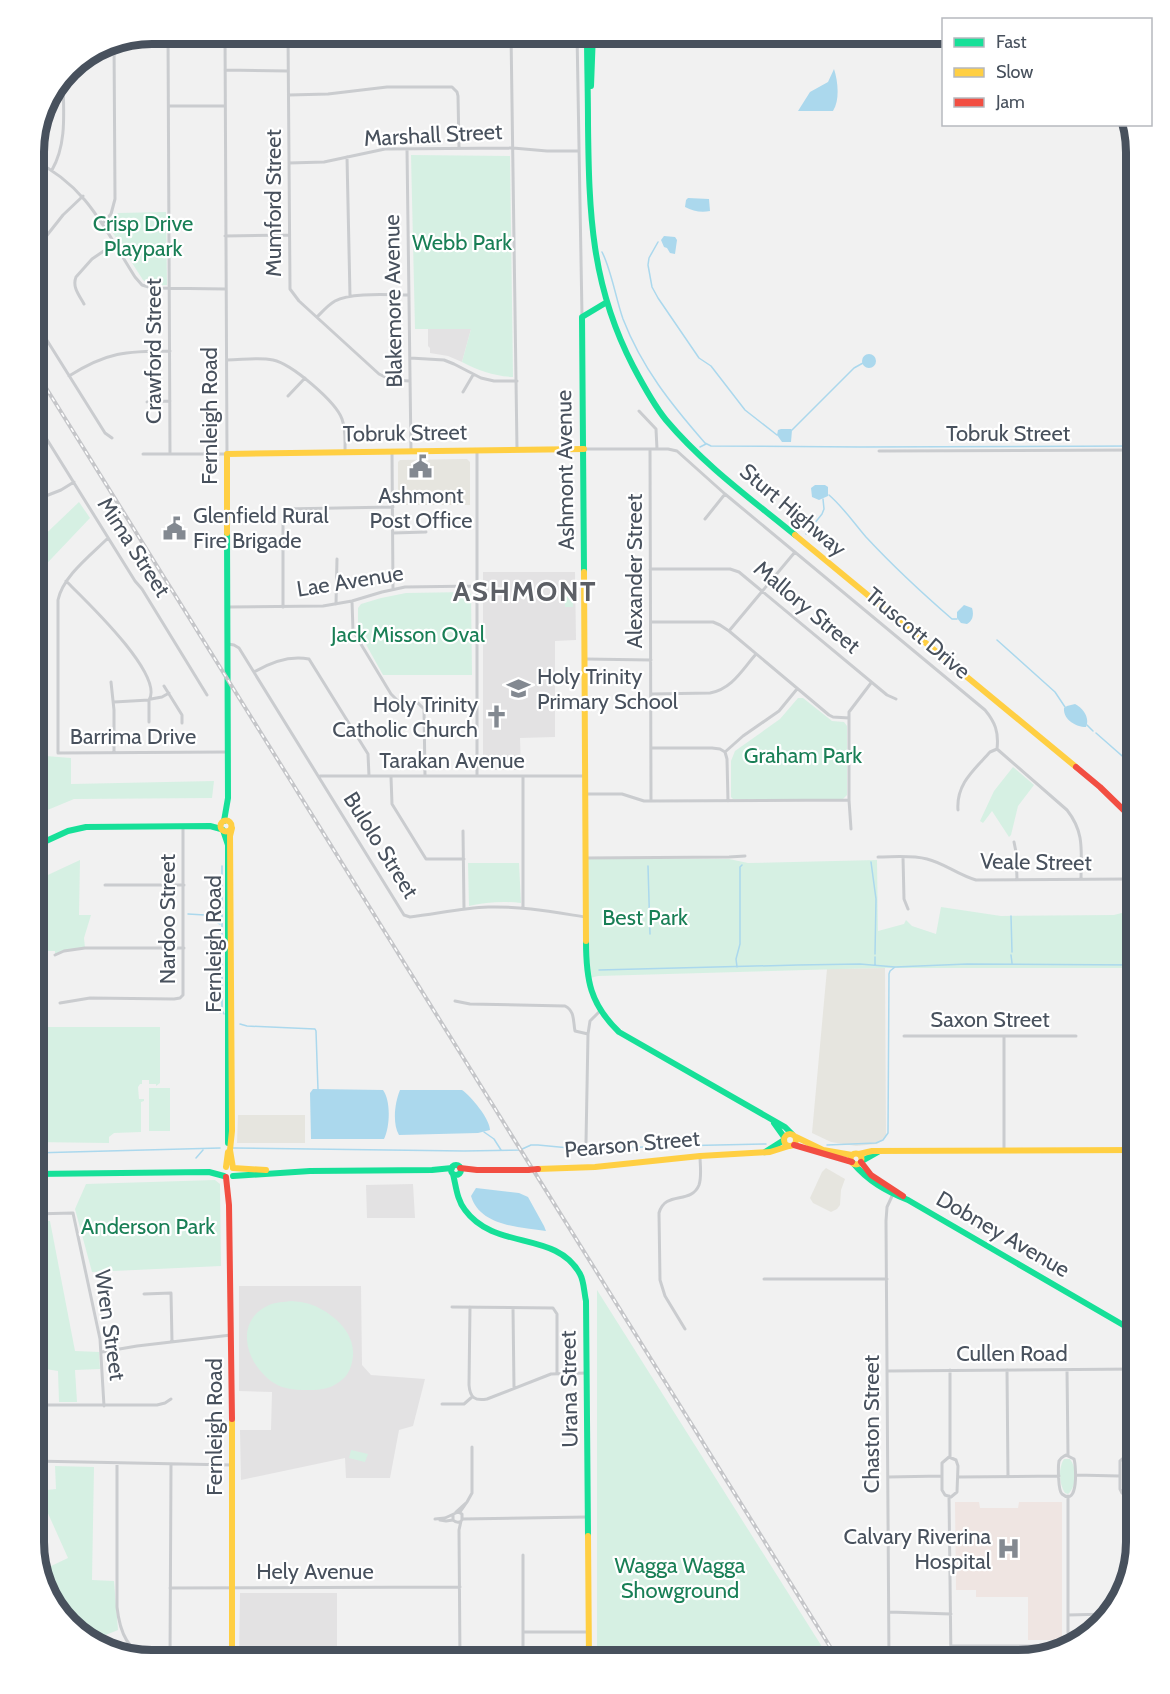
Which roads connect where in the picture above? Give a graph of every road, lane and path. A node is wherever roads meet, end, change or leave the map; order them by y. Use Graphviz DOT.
graph roads {
  1 [pos="168,44"];
  2 [pos="225,44"];
  3 [pos="288,44"];
  4 [pos="511,44"];
  5 [pos="578,44"];
  6 [pos="587,44"];
  7 [pos="592,44"];
  8 [pos="114,51"];
  9 [pos="225,70"];
  10 [pos="288,71"];
  11 [pos="63,90"];
  12 [pos="289,95"];
  13 [pos="169,106"];
  14 [pos="225,106"];
  15 [pos="588,126"];
  16 [pos="459,148"];
  17 [pos="513,148"];
  18 [pos="407,149"];
  19 [pos="579,151"];
  20 [pos="347,157"];
  21 [pos="289,163"];
  22 [pos="44,166"];
  23 [pos="52,170"];
  24 [pos="83,196"];
  25 [pos="102,224"];
  26 [pos="289,235"];
  27 [pos="225,236"];
  28 [pos="44,239"];
  29 [pos="114,244"];
  30 [pos="169,288"];
  31 [pos="226,289"];
  32 [pos="409,295"];
  33 [pos="350,296"];
  34 [pos="607,302"];
  35 [pos="84,304"];
  36 [pos="317,317"];
  37 [pos="582,317"];
  38 [pos="44,335"];
  39 [pos="170,351"];
  40 [pos="410,358"];
  41 [pos="227,360"];
  42 [pos="69,375"];
  43 [pos="472,375"];
  44 [pos="305,378"];
  45 [pos="410,381"];
  46 [pos="516,381"];
  47 [pos="464,392"];
  48 [pos="288,396"];
  49 [pos="170,401"];
  50 [pos="147,402"];
  51 [pos="639,411"];
  52 [pos="44,435"];
  53 [pos="112,438"];
  54 [pos="517,449"];
  55 [pos="584,449"];
  56 [pos="650,449"];
  57 [pos="657,449"];
  58 [pos="668,449"];
  59 [pos="477,450"];
  60 [pos="1126,450"];
  61 [pos="879,451"];
  62 [pos="345,452"];
  63 [pos="392,452"];
  64 [pos="411,452"];
  65 [pos="143,454"];
  66 [pos="171,454"];
  67 [pos="227,454"];
  68 [pos="74,482"];
  69 [pos="725,494"];
  70 [pos="44,497"];
  71 [pos="393,507"];
  72 [pos="705,519"];
  73 [pos="426,532"];
  74 [pos="393,533"];
  75 [pos="108,538"];
  76 [pos="795,552"];
  77 [pos="337,559"];
  78 [pos="650,569"];
  79 [pos="66,581"];
  80 [pos="477,586"];
  81 [pos="393,589"];
  82 [pos="763,591"];
  83 [pos="352,601"];
  84 [pos="336,604"];
  85 [pos="228,607"];
  86 [pos="283,607"];
  87 [pos="651,622"];
  88 [pos="729,631"];
  89 [pos="228,644"];
  90 [pos="756,654"];
  91 [pos="585,659"];
  92 [pos="651,660"];
  93 [pos="254,672"];
  94 [pos="111,682"];
  95 [pos="871,682"];
  96 [pos="164,686"];
  97 [pos="797,689"];
  98 [pos="169,693"];
  99 [pos="207,694"];
  100 [pos="651,694"];
  101 [pos="150,699"];
  102 [pos="896,699"];
  103 [pos="114,702"];
  104 [pos="849,718"];
  105 [pos="149,722"];
  106 [pos="182,723"];
  107 [pos="651,748"];
  108 [pos="997,749"];
  109 [pos="227,752"];
  110 [pos="725,752"];
  111 [pos="114,753"];
  112 [pos="319,776"];
  113 [pos="369,776"];
  114 [pos="425,776"];
  115 [pos="477,776"];
  116 [pos="523,776"];
  117 [pos="585,776"];
  118 [pos="392,777"];
  119 [pos="585,794"];
  120 [pos="228,798"];
  121 [pos="849,800"];
  122 [pos="651,801"];
  123 [pos="728,801"];
  124 [pos="958,810"];
  125 [pos="1126,813"];
  126 [pos="222,826"];
  127 [pos="232,826"];
  128 [pos="183,827"];
  129 [pos="850,829"];
  130 [pos="463,831"];
  131 [pos="44,842"];
  132 [pos="1014,842"];
  133 [pos="745,856"];
  134 [pos="878,857"];
  135 [pos="903,857"];
  136 [pos="585,858"];
  137 [pos="464,859"];
  138 [pos="1017,879"];
  139 [pos="1081,879"];
  140 [pos="1126,879"];
  141 [pos="105,885"];
  142 [pos="184,885"];
  143 [pos="523,908"];
  144 [pos="464,909"];
  145 [pos="908,909"];
  146 [pos="585,917"];
  147 [pos="184,948"];
  148 [pos="55,955"];
  149 [pos="455,1001"];
  150 [pos="60,1003"];
  151 [pos="600,1011"];
  152 [pos="588,1034"];
  153 [pos="904,1036"];
  154 [pos="1004,1036"];
  155 [pos="1076,1036"];
  156 [pos="769,1119"];
  157 [pos="794,1135"];
  158 [pos="784,1138"];
  159 [pos="586,1142"];
  160 [pos="791,1145"];
  161 [pos="1004,1150"];
  162 [pos="1126,1150"];
  163 [pos="881,1151"];
  164 [pos="765,1152"];
  165 [pos="700,1156"];
  166 [pos="854,1159"];
  167 [pos="861,1162"];
  168 [pos="456,1171"];
  169 [pos="229,1172"];
  170 [pos="44,1174"];
  171 [pos="894,1192"];
  172 [pos="44,1214"];
  173 [pos="764,1279"];
  174 [pos="887,1279"];
  175 [pos="144,1294"];
  176 [pos="452,1307"];
  177 [pos="470,1307"];
  178 [pos="513,1308"];
  179 [pos="1126,1327"];
  180 [pos="685,1329"];
  181 [pos="231,1335"];
  182 [pos="172,1341"];
  183 [pos="101,1352"];
  184 [pos="1126,1369"];
  185 [pos="950,1370"];
  186 [pos="1007,1370"];
  187 [pos="1067,1370"];
  188 [pos="888,1371"];
  189 [pos="587,1372"];
  190 [pos="557,1373"];
  191 [pos="513,1388"];
  192 [pos="472,1397"];
  193 [pos="171,1399"];
  194 [pos="442,1404"];
  195 [pos="44,1406"];
  196 [pos="104,1406"];
  197 [pos="472,1447"];
  198 [pos="1068,1455"];
  199 [pos="1126,1456"];
  200 [pos="950,1457"];
  201 [pos="44,1461"];
  202 [pos="117,1463"];
  203 [pos="171,1464"];
  204 [pos="232,1465"];
  205 [pos="942,1476"];
  206 [pos="1059,1476"];
  207 [pos="1076,1476"];
  208 [pos="1119,1476"];
  209 [pos="888,1477"];
  210 [pos="958,1477"];
  211 [pos="1008,1477"];
  212 [pos="1126,1495"];
  213 [pos="949,1496"];
  214 [pos="1068,1496"];
  215 [pos="459,1516"];
  216 [pos="589,1517"];
  217 [pos="455,1521"];
  218 [pos="459,1530"];
  219 [pos="523,1555"];
  220 [pos="460,1587"];
  221 [pos="170,1588"];
  222 [pos="232,1588"];
  223 [pos="889,1612"];
  224 [pos="951,1614"];
  225 [pos="1099,1614"];
  226 [pos="1068,1615"];
  227 [pos="523,1632"];
  228 [pos="589,1632"];
  229 [pos="1068,1638"];
  230 [pos="951,1646"];
  231 [pos="1009,1646"];
  232 [pos="1047,1647"];
  233 [pos="134,1648"];
  234 [pos="344,1649"];
  235 [pos="460,1649"];
  236 [pos="170,1650"];
  237 [pos="232,1650"];
  238 [pos="523,1650"];
  239 [pos="589,1650"];
  240 [pos="889,1650"];
  241 [pos="951,1650"];
  242 [pos="1009,1650"];
  1 -- 13 [label="street, Crawford Street"];
  2 -- 9 [label="street, Fernleigh Road"];
  3 -- 10 [label="street, Mumford Street"];
  4 -- 17 [label="street"];
  5 -- 19 [label="street, Ashmont Avenue"];
  6 -- 15 [label="main road, Sturt Highway"];
  7 -- 15 [label="main road, Sturt Highway"];
  8 -- 25 [label="street"];
  9 -- 10 [label="street"];
  9 -- 14 [label="street, Fernleigh Road"];
  10 -- 12 [label="street, Mumford Street"];
  11 -- 23 [label="street"];
  12 -- 16 [label="street"];
  12 -- 21 [label="street, Mumford Street"];
  13 -- 14 [label="street"];
  13 -- 30 [label="street, Crawford Street"];
  14 -- 27 [label="street, Fernleigh Road"];
  15 -- 34 [label="main road, Sturt Highway"];
  16 -- 17 [label="street, Marshall Street"];
  16 -- 18 [label="street, Marshall Street"];
  17 -- 19 [label="street, Marshall Street"];
  17 -- 46 [label="street"];
  18 -- 20 [label="street, Marshall Street"];
  18 -- 32 [label="street, Blakemore Avenue"];
  19 -- 37 [label="street, Ashmont Avenue"];
  20 -- 21 [label="street, Marshall Street"];
  20 -- 33 [label="street"];
  21 -- 26 [label="street, Mumford Street"];
  22 -- 23 [label="street"];
  23 -- 24 [label="street"];
  24 -- 25 [label="street"];
  24 -- 28 [label="street"];
  25 -- 29 [label="street"];
  26 -- 27 [label="street"];
  26 -- 36 [label="street, Mumford Street"];
  27 -- 31 [label="street, Fernleigh Road"];
  29 -- 30 [label="street"];
  29 -- 35 [label="street"];
  30 -- 31 [label="street"];
  30 -- 39 [label="street, Crawford Street"];
  31 -- 41 [label="street, Fernleigh Road"];
  32 -- 33 [label="street"];
  32 -- 40 [label="street, Blakemore Avenue"];
  33 -- 36 [label="street"];
  34 -- 37 [label="main road"];
  34 -- 125 [label="main road, Sturt Highway"];
  36 -- 45 [label="street, Mumford Street"];
  37 -- 55 [label="main road, Ashmont Avenue"];
  38 -- 42 [label="street"];
  39 -- 42 [label="street"];
  39 -- 49 [label="street, Crawford Street"];
  40 -- 43 [label="street"];
  40 -- 45 [label="street, Blakemore Avenue"];
  41 -- 44 [label="street"];
  41 -- 67 [label="street, Fernleigh Road"];
  42 -- 53 [label="street"];
  43 -- 46 [label="street"];
  43 -- 47 [label="street"];
  44 -- 48 [label="street"];
  44 -- 62 [label="street"];
  45 -- 64 [label="street, Blakemore Avenue"];
  46 -- 54 [label="street"];
  49 -- 50 [label="street"];
  49 -- 66 [label="street, Crawford Street"];
  51 -- 57 [label="street"];
  52 -- 68 [label="street, Mima Street"];
  54 -- 55 [label="main road, Tobruk Street"];
  54 -- 59 [label="main road, Tobruk Street"];
  55 -- 56 [label="street, Tobruk Street"];
  55 -- 91 [label="main road, Ashmont Avenue"];
  56 -- 57 [label="street, Tobruk Street"];
  56 -- 78 [label="street, Alexander Street"];
  57 -- 58 [label="street, Tobruk Street"];
  58 -- 69 [label="street, Truscott Drive"];
  59 -- 64 [label="main road, Tobruk Street"];
  59 -- 80 [label="street"];
  60 -- 61 [label="street, Tobruk Street"];
  62 -- 63 [label="main road, Tobruk Street"];
  62 -- 67 [label="main road, Tobruk Street"];
  63 -- 64 [label="main road, Tobruk Street"];
  63 -- 71 [label="street"];
  65 -- 66 [label="street, Tobruk Street"];
  66 -- 67 [label="street, Tobruk Street"];
  67 -- 85 [label="main road, Fernleigh Road"];
  68 -- 70 [label="street"];
  68 -- 75 [label="street, Mima Street"];
  69 -- 72 [label="street"];
  69 -- 76 [label="street, Truscott Drive"];
  71 -- 74 [label="street"];
  71 -- 86 [label="street"];
  73 -- 74 [label="street"];
  74 -- 81 [label="street"];
  75 -- 79 [label="street, Barrima Drive"];
  75 -- 99 [label="street, Mima Street"];
  76 -- 82 [label="street"];
  76 -- 108 [label="street, Truscott Drive"];
  77 -- 84 [label="street"];
  78 -- 82 [label="street, Mallory Street"];
  78 -- 87 [label="street, Alexander Street"];
  79 -- 101 [label="street"];
  79 -- 111 [label="street, Barrima Drive"];
  80 -- 81 [label="street, Lae Avenue"];
  80 -- 115 [label="street"];
  81 -- 83 [label="street, Lae Avenue"];
  82 -- 88 [label="street"];
  82 -- 95 [label="street, Mallory Street"];
  83 -- 84 [label="street, Lae Avenue"];
  83 -- 114 [label="street"];
  84 -- 86 [label="street, Lae Avenue"];
  85 -- 86 [label="street, Lae Avenue"];
  85 -- 89 [label="main road, Fernleigh Road"];
  87 -- 88 [label="street"];
  87 -- 92 [label="street, Alexander Street"];
  88 -- 90 [label="street"];
  89 -- 93 [label="street, Bulolo Street"];
  89 -- 109 [label="main road, Fernleigh Road"];
  90 -- 97 [label="street"];
  90 -- 100 [label="street"];
  91 -- 92 [label="street"];
  91 -- 117 [label="main road, Ashmont Avenue"];
  92 -- 100 [label="street, Alexander Street"];
  93 -- 112 [label="street, Bulolo Street"];
  93 -- 113 [label="street"];
  94 -- 103 [label="street"];
  95 -- 102 [label="street, Mallory Street"];
  95 -- 104 [label="street"];
  96 -- 98 [label="street"];
  97 -- 104 [label="street"];
  97 -- 110 [label="street"];
  98 -- 101 [label="street"];
  98 -- 106 [label="street"];
  100 -- 107 [label="street, Alexander Street"];
  101 -- 103 [label="street"];
  101 -- 105 [label="street"];
  103 -- 111 [label="street"];
  104 -- 121 [label="street"];
  107 -- 110 [label="street"];
  107 -- 122 [label="street, Alexander Street"];
  108 -- 124 [label="street"];
  108 -- 139 [label="street"];
  109 -- 111 [label="street, Barrima Drive"];
  109 -- 120 [label="main road, Fernleigh Road"];
  110 -- 123 [label="street"];
  112 -- 113 [label="street, Tarakan Avenue"];
  112 -- 144 [label="street, Bulolo Street"];
  113 -- 118 [label="street, Tarakan Avenue"];
  114 -- 115 [label="street, Tarakan Avenue"];
  114 -- 118 [label="street, Tarakan Avenue"];
  115 -- 116 [label="street, Tarakan Avenue"];
  116 -- 117 [label="street, Tarakan Avenue"];
  116 -- 143 [label="street"];
  117 -- 119 [label="main road, Ashmont Avenue"];
  118 -- 137 [label="street"];
  119 -- 122 [label="street"];
  119 -- 136 [label="main road, Ashmont Avenue"];
  120 -- 126 [label="main road, Fernleigh Road"];
  120 -- 127 [label="main road, Fernleigh Road"];
  121 -- 123 [label="street"];
  121 -- 129 [label="street"];
  122 -- 123 [label="street"];
  126 -- 127 [label="main road"];
  126 -- 127 [label="main road"];
  126 -- 128 [label="main road"];
  126 -- 169 [label="main road, Fernleigh Road"];
  127 -- 169 [label="main road, Fernleigh Road"];
  128 -- 131 [label="main road"];
  128 -- 142 [label="street, Nardoo Street"];
  130 -- 137 [label="street"];
  132 -- 138 [label="street"];
  133 -- 136 [label="street"];
  134 -- 135 [label="street, Veale Street"];
  135 -- 138 [label="street, Veale Street"];
  135 -- 145 [label="street"];
  136 -- 146 [label="main road, Ashmont Avenue"];
  137 -- 144 [label="street"];
  138 -- 139 [label="street, Veale Street"];
  139 -- 140 [label="street, Veale Street"];
  141 -- 142 [label="street"];
  142 -- 147 [label="street, Nardoo Street"];
  143 -- 144 [label="street, Bulolo Street"];
  143 -- 146 [label="street, Bulolo Street"];
  146 -- 151 [label="main road, Ashmont Avenue"];
  147 -- 148 [label="street"];
  147 -- 150 [label="street, Nardoo Street"];
  149 -- 152 [label="street"];
  151 -- 152 [label="street"];
  151 -- 156 [label="main road, Dobney Avenue"];
  152 -- 159 [label="street"];
  153 -- 154 [label="street, Saxon Street"];
  154 -- 155 [label="street, Saxon Street"];
  154 -- 161 [label="street"];
  156 -- 157 [label="main road, Dobney Avenue"];
  156 -- 158 [label="main road, Dobney Avenue"];
  157 -- 158 [label="main road"];
  157 -- 160 [label="main road"];
  157 -- 166 [label="main road, Dobney Avenue"];
  158 -- 160 [label="main road"];
  158 -- 164 [label="main road"];
  160 -- 164 [label="main road, Pearson Street"];
  160 -- 166 [label="main road, Dobney Avenue"];
  161 -- 162 [label="main road"];
  161 -- 163 [label="main road"];
  163 -- 166 [label="main road"];
  163 -- 167 [label="main road"];
  164 -- 165 [label="main road, Pearson Street"];
  165 -- 168 [label="main road, Pearson Street, bridge"];
  165 -- 180 [label="street"];
  166 -- 167 [label="main road"];
  166 -- 171 [label="main road, Dobney Avenue"];
  167 -- 171 [label="main road"];
  168 -- 169 [label="main road, Pearson Street"];
  168 -- 189 [label="main road, Urana Street"];
  169 -- 170 [label="main road, Pearson Street"];
  169 -- 181 [label="main road, Fernleigh Road"];
  171 -- 174 [label="street, Chaston Street"];
  171 -- 179 [label="main road, Dobney Avenue"];
  172 -- 183 [label="street, Wren Street"];
  173 -- 174 [label="street"];
  174 -- 188 [label="street, Chaston Street"];
  175 -- 182 [label="street"];
  176 -- 177 [label="street"];
  177 -- 178 [label="street"];
  177 -- 192 [label="street"];
  178 -- 190 [label="street"];
  178 -- 191 [label="street"];
  181 -- 182 [label="street"];
  181 -- 204 [label="main road, Fernleigh Road"];
  182 -- 183 [label="street"];
  183 -- 196 [label="street, Wren Street"];
  184 -- 187 [label="street, Cullen Road"];
  185 -- 186 [label="street, Cullen Road"];
  185 -- 188 [label="street, Cullen Road"];
  185 -- 200 [label="street"];
  186 -- 187 [label="street, Cullen Road"];
  186 -- 211 [label="street"];
  187 -- 198 [label="street"];
  188 -- 209 [label="street, Chaston Street"];
  189 -- 190 [label="street"];
  189 -- 216 [label="main road, Urana Street"];
  190 -- 191 [label="street"];
  191 -- 192 [label="street"];
  192 -- 194 [label="street"];
  193 -- 196 [label="street"];
  195 -- 196 [label="street"];
  197 -- 215 [label="street"];
  198 -- 206 [label="street"];
  198 -- 207 [label="street"];
  199 -- 208 [label="street"];
  200 -- 205 [label="street"];
  200 -- 210 [label="street"];
  201 -- 202 [label="street"];
  202 -- 203 [label="street"];
  202 -- 233 [label="street"];
  203 -- 204 [label="street"];
  203 -- 221 [label="street"];
  204 -- 222 [label="main road, Fernleigh Road"];
  205 -- 209 [label="street"];
  205 -- 213 [label="street"];
  206 -- 211 [label="street"];
  206 -- 214 [label="street"];
  207 -- 208 [label="street"];
  207 -- 214 [label="street"];
  208 -- 212 [label="street"];
  209 -- 223 [label="street, Chaston Street"];
  210 -- 211 [label="street"];
  210 -- 213 [label="street"];
  213 -- 224 [label="street"];
  214 -- 226 [label="street"];
  215 -- 216 [label="street"];
  215 -- 217 [label="street"];
  215 -- 217 [label="street"];
  215 -- 217 [label="street"];
  215 -- 218 [label="street"];
  216 -- 228 [label="main road, Urana Street"];
  217 -- 218 [label="street"];
  218 -- 220 [label="street"];
  219 -- 227 [label="street"];
  220 -- 222 [label="street, Hely Avenue"];
  220 -- 235 [label="street"];
  221 -- 222 [label="street, Hely Avenue"];
  221 -- 236 [label="street"];
  222 -- 237 [label="main road, Fernleigh Road"];
  223 -- 224 [label="street"];
  223 -- 240 [label="street, Chaston Street"];
  224 -- 230 [label="street"];
  225 -- 226 [label="street"];
  226 -- 229 [label="street"];
  227 -- 228 [label="street"];
  227 -- 238 [label="street"];
  228 -- 239 [label="main road, Urana Street"];
  230 -- 231 [label="street"];
  230 -- 241 [label="street"];
  231 -- 232 [label="street"];
  231 -- 242 [label="street"];
  234 -- 235 [label="street"];
}
